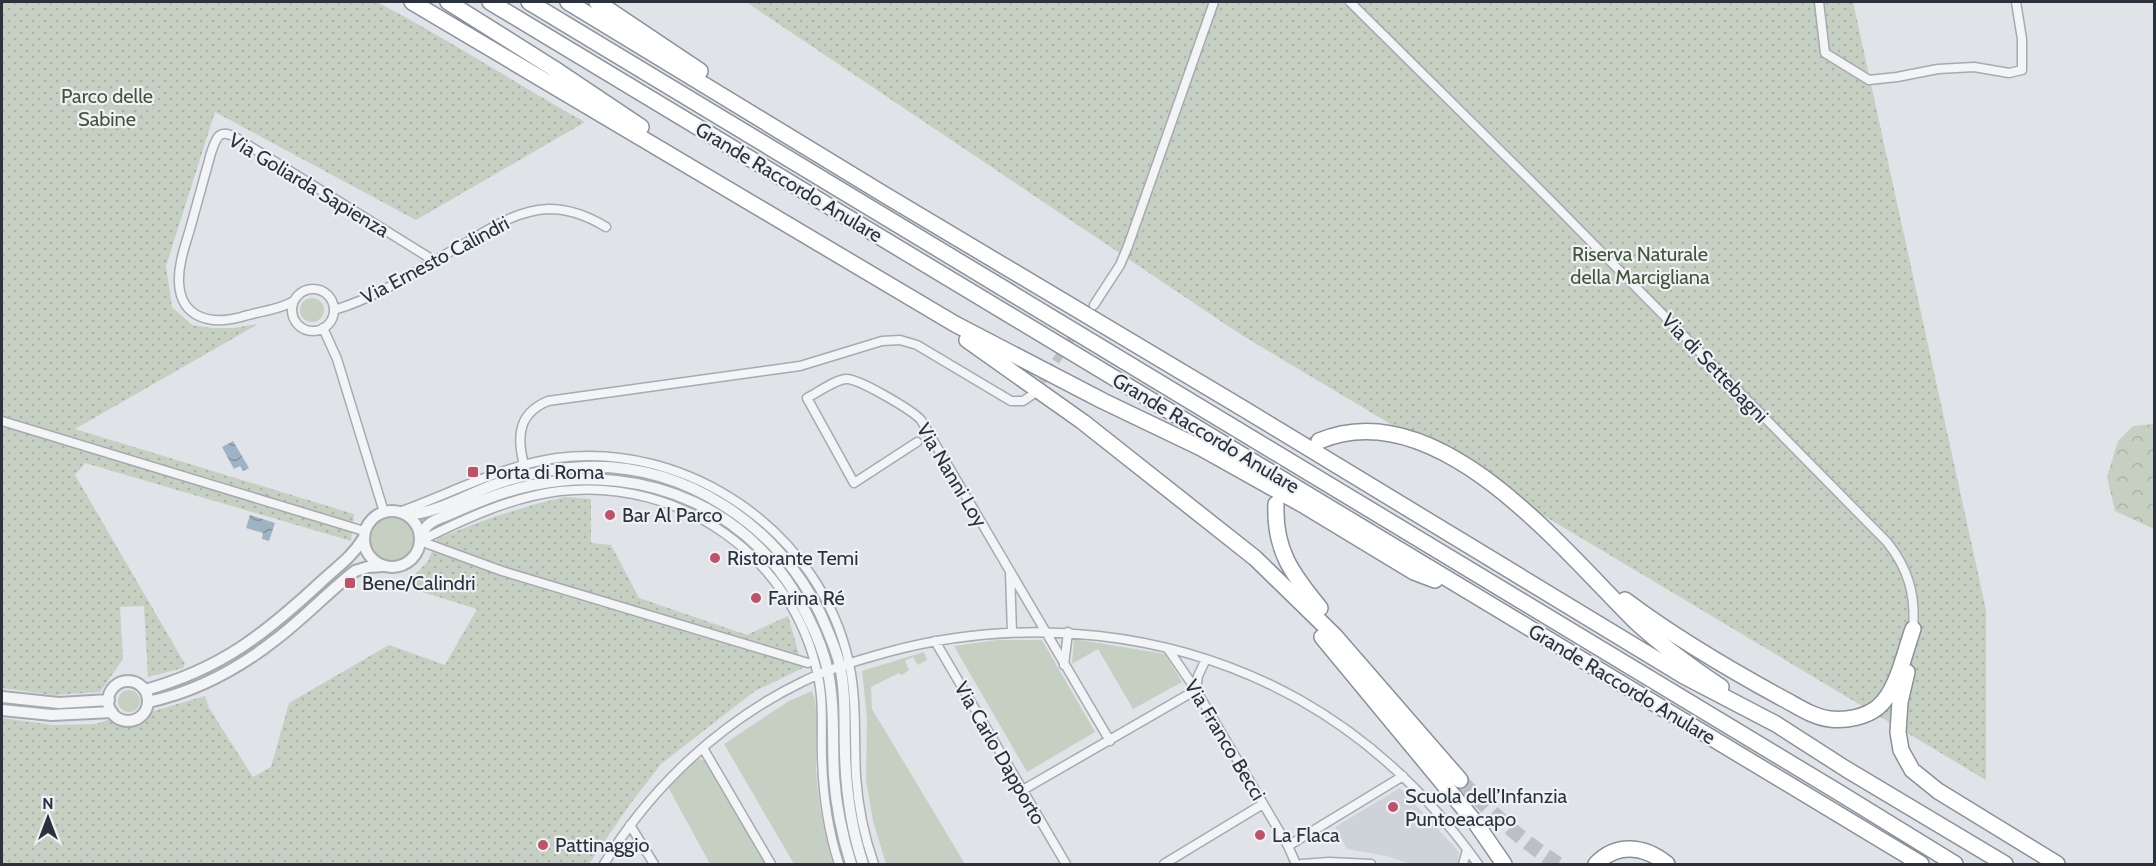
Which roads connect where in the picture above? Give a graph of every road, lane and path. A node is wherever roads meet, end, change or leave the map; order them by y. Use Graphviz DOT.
graph roads {
  1 [pos="412,2"];
  2 [pos="448,2"];
  3 [pos="490,2"];
  4 [pos="529,2"];
  5 [pos="568,2"];
  6 [pos="597,2"];
  7 [pos="1214,2"];
  8 [pos="1350,2"];
  9 [pos="1819,2"];
  10 [pos="2016,2"];
  11 [pos="729,190"];
  12 [pos="885,195"];
  13 [pos="606,227"];
  14 [pos="433,260"];
  15 [pos="908,298"];
  16 [pos="294,301"];
  17 [pos="1094,305"];
  18 [pos="334,310"];
  19 [pos="323,328"];
  20 [pos="1032,395"];
  21 [pos="2,421"];
  22 [pos="1319,441"];
  23 [pos="917,442"];
  24 [pos="523,461"];
  25 [pos="1185,503"];
  26 [pos="1276,504"];
  27 [pos="384,512"];
  28 [pos="402,513"];
  29 [pos="364,535"];
  30 [pos="420,541"];
  31 [pos="1563,548"];
  32 [pos="780,553"];
  33 [pos="383,566"];
  34 [pos="764,569"];
  35 [pos="1010,571"];
  36 [pos="1490,604"];
  37 [pos="1913,628"];
  38 [pos="1046,631"];
  39 [pos="1012,632"];
  40 [pos="1068,632"];
  41 [pos="935,641"];
  42 [pos="1168,649"];
  43 [pos="1206,659"];
  44 [pos="808,663"];
  45 [pos="845,665"];
  46 [pos="1064,665"];
  47 [pos="823,672"];
  48 [pos="145,690"];
  49 [pos="1196,690"];
  50 [pos="2,697"];
  51 [pos="1390,698"];
  52 [pos="109,700"];
  53 [pos="148,702"];
  54 [pos="2,710"];
  55 [pos="112,712"];
  56 [pos="1776,724"];
  57 [pos="1110,741"];
  58 [pos="703,748"];
  59 [pos="1403,776"];
  60 [pos="1460,780"];
  61 [pos="857,789"];
  62 [pos="824,790"];
  63 [pos="1021,791"];
  64 [pos="848,801"];
  65 [pos="1263,804"];
  66 [pos="837,805"];
  67 [pos="630,825"];
  68 [pos="1288,846"];
  69 [pos="1467,850"];
  70 [pos="1347,863"];
  71 [pos="1919,863"];
  72 [pos="604,864"];
  73 [pos="654,864"];
  74 [pos="771,864"];
  75 [pos="839,864"];
  76 [pos="851,864"];
  77 [pos="863,864"];
  78 [pos="874,864"];
  79 [pos="1066,864"];
  80 [pos="1164,864"];
  81 [pos="1296,864"];
  82 [pos="1302,864"];
  83 [pos="1371,864"];
  84 [pos="1463,864"];
  85 [pos="1478,864"];
  86 [pos="1504,864"];
  87 [pos="1596,864"];
  88 [pos="1667,864"];
  89 [pos="1955,864"];
  90 [pos="2003,864"];
  91 [pos="2057,864"];
  1 -- 11 [label="highway, Grande Raccordo Anulare"];
  2 -- 11 [label="highway"];
  3 -- 36 [label="highway, Grande Raccordo Anulare"];
  4 -- 89 [label="highway, Grande Raccordo Anulare"];
  5 -- 12 [label="highway, Grande Raccordo Anulare"];
  6 -- 12 [label="highway"];
  7 -- 17 [label="street"];
  8 -- 37 [label="street, Via di Settebagni"];
  9 -- 10 [label="street"];
  11 -- 15 [label="highway, Grande Raccordo Anulare"];
  12 -- 56 [label="highway, Grande Raccordo Anulare"];
  13 -- 14 [label="street, Via Ernesto Calindri"];
  14 -- 16 [label="street, Via Goliarda Sapienza"];
  14 -- 18 [label="street, Via Ernesto Calindri"];
  15 -- 25 [label="highway"];
  15 -- 36 [label="highway"];
  16 -- 18 [label="street, Via Ernesto Calindri"];
  16 -- 19 [label="street"];
  18 -- 19 [label="street"];
  19 -- 27 [label="street"];
  20 -- 24 [label="street"];
  21 -- 29 [label="street"];
  22 -- 31 [label="highway"];
  23 -- 35 [label="street, Via Nanni Loy"];
  25 -- 51 [label="highway"];
  25 -- 86 [label="highway"];
  26 -- 51 [label="highway"];
  27 -- 28 [label="street"];
  27 -- 29 [label="street"];
  28 -- 30 [label="street"];
  28 -- 32 [label="street"];
  29 -- 33 [label="street"];
  29 -- 48 [label="street"];
  30 -- 32 [label="street"];
  30 -- 33 [label="street"];
  30 -- 34 [label="street"];
  30 -- 44 [label="street"];
  31 -- 37 [label="highway"];
  31 -- 56 [label="highway"];
  32 -- 34 [label="street"];
  32 -- 45 [label="street"];
  32 -- 47 [label="street"];
  33 -- 53 [label="street"];
  34 -- 47 [label="street"];
  35 -- 38 [label="street, Via Nanni Loy"];
  35 -- 39 [label="street, Via Nanni Loy"];
  36 -- 71 [label="highway, Grande Raccordo Anulare"];
  37 -- 91 [label="highway"];
  38 -- 39 [label="street"];
  38 -- 40 [label="street"];
  38 -- 46 [label="street, Via Nanni Loy"];
  39 -- 41 [label="street"];
  40 -- 42 [label="street"];
  40 -- 46 [label="street"];
  41 -- 45 [label="street"];
  41 -- 63 [label="street, Via Carlo Dapporto"];
  42 -- 43 [label="street"];
  42 -- 49 [label="street, Via Franco Becci"];
  43 -- 49 [label="street"];
  43 -- 59 [label="street"];
  45 -- 47 [label="street"];
  45 -- 61 [label="street"];
  45 -- 64 [label="street"];
  46 -- 57 [label="street, Via Nanni Loy"];
  47 -- 58 [label="street"];
  47 -- 62 [label="street"];
  47 -- 66 [label="street"];
  48 -- 52 [label="street"];
  48 -- 53 [label="street"];
  49 -- 57 [label="street"];
  49 -- 65 [label="street, Via Franco Becci"];
  50 -- 52 [label="street"];
  51 -- 60 [label="highway"];
  52 -- 55 [label="street"];
  53 -- 55 [label="street"];
  54 -- 55 [label="street"];
  56 -- 90 [label="highway, Grande Raccordo Anulare"];
  57 -- 63 [label="street"];
  58 -- 67 [label="street"];
  58 -- 74 [label="street"];
  59 -- 68 [label="street"];
  59 -- 69 [label="street"];
  61 -- 64 [label="street"];
  61 -- 78 [label="street"];
  62 -- 66 [label="street"];
  62 -- 75 [label="street"];
  63 -- 79 [label="street, Via Carlo Dapporto"];
  64 -- 77 [label="street"];
  65 -- 68 [label="street, Via Franco Becci"];
  65 -- 80 [label="street"];
  66 -- 76 [label="street"];
  67 -- 72 [label="street"];
  67 -- 73 [label="street"];
  68 -- 81 [label="street, Via Franco Becci"];
  69 -- 84 [label="street"];
  69 -- 85 [label="street"];
  70 -- 82 [label="street"];
  70 -- 83 [label="street"];
  87 -- 88 [label="highway"];
}
